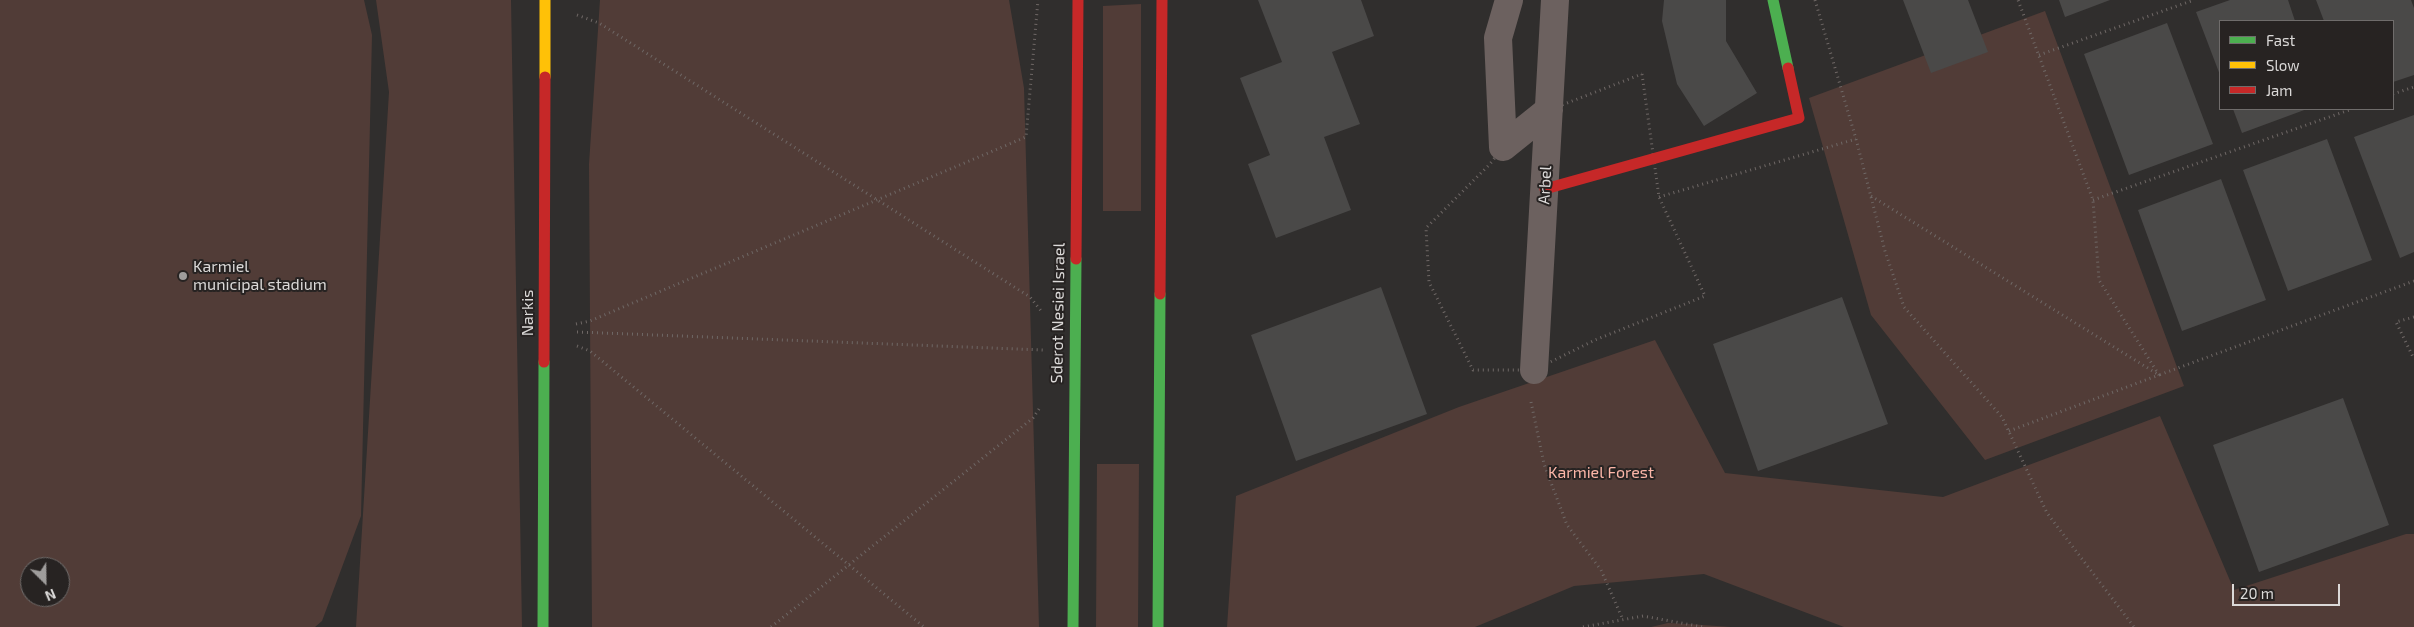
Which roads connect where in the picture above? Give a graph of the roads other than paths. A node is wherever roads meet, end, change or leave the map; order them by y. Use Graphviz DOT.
graph roads {
  1 [pos="1078,0"];
  2 [pos="1162,0"];
  3 [pos="1509,0"];
  4 [pos="1555,0"];
  5 [pos="1772,0"];
  6 [pos="545,1"];
  7 [pos="1549,110"];
  8 [pos="1545,189"];
  9 [pos="1533,373"];
  10 [pos="543,627"];
  11 [pos="1073,627"];
  12 [pos="1158,627"];
  1 -- 11 [label="main road, Sderot Nesiei Israel"];
  2 -- 12 [label="main road"];
  3 -- 7 [label="street"];
  4 -- 7 [label="street, Arbel"];
  5 -- 8 [label="main road"];
  6 -- 10 [label="main road, Narkis"];
  7 -- 8 [label="street, Arbel"];
  8 -- 9 [label="street, Arbel"];
}
